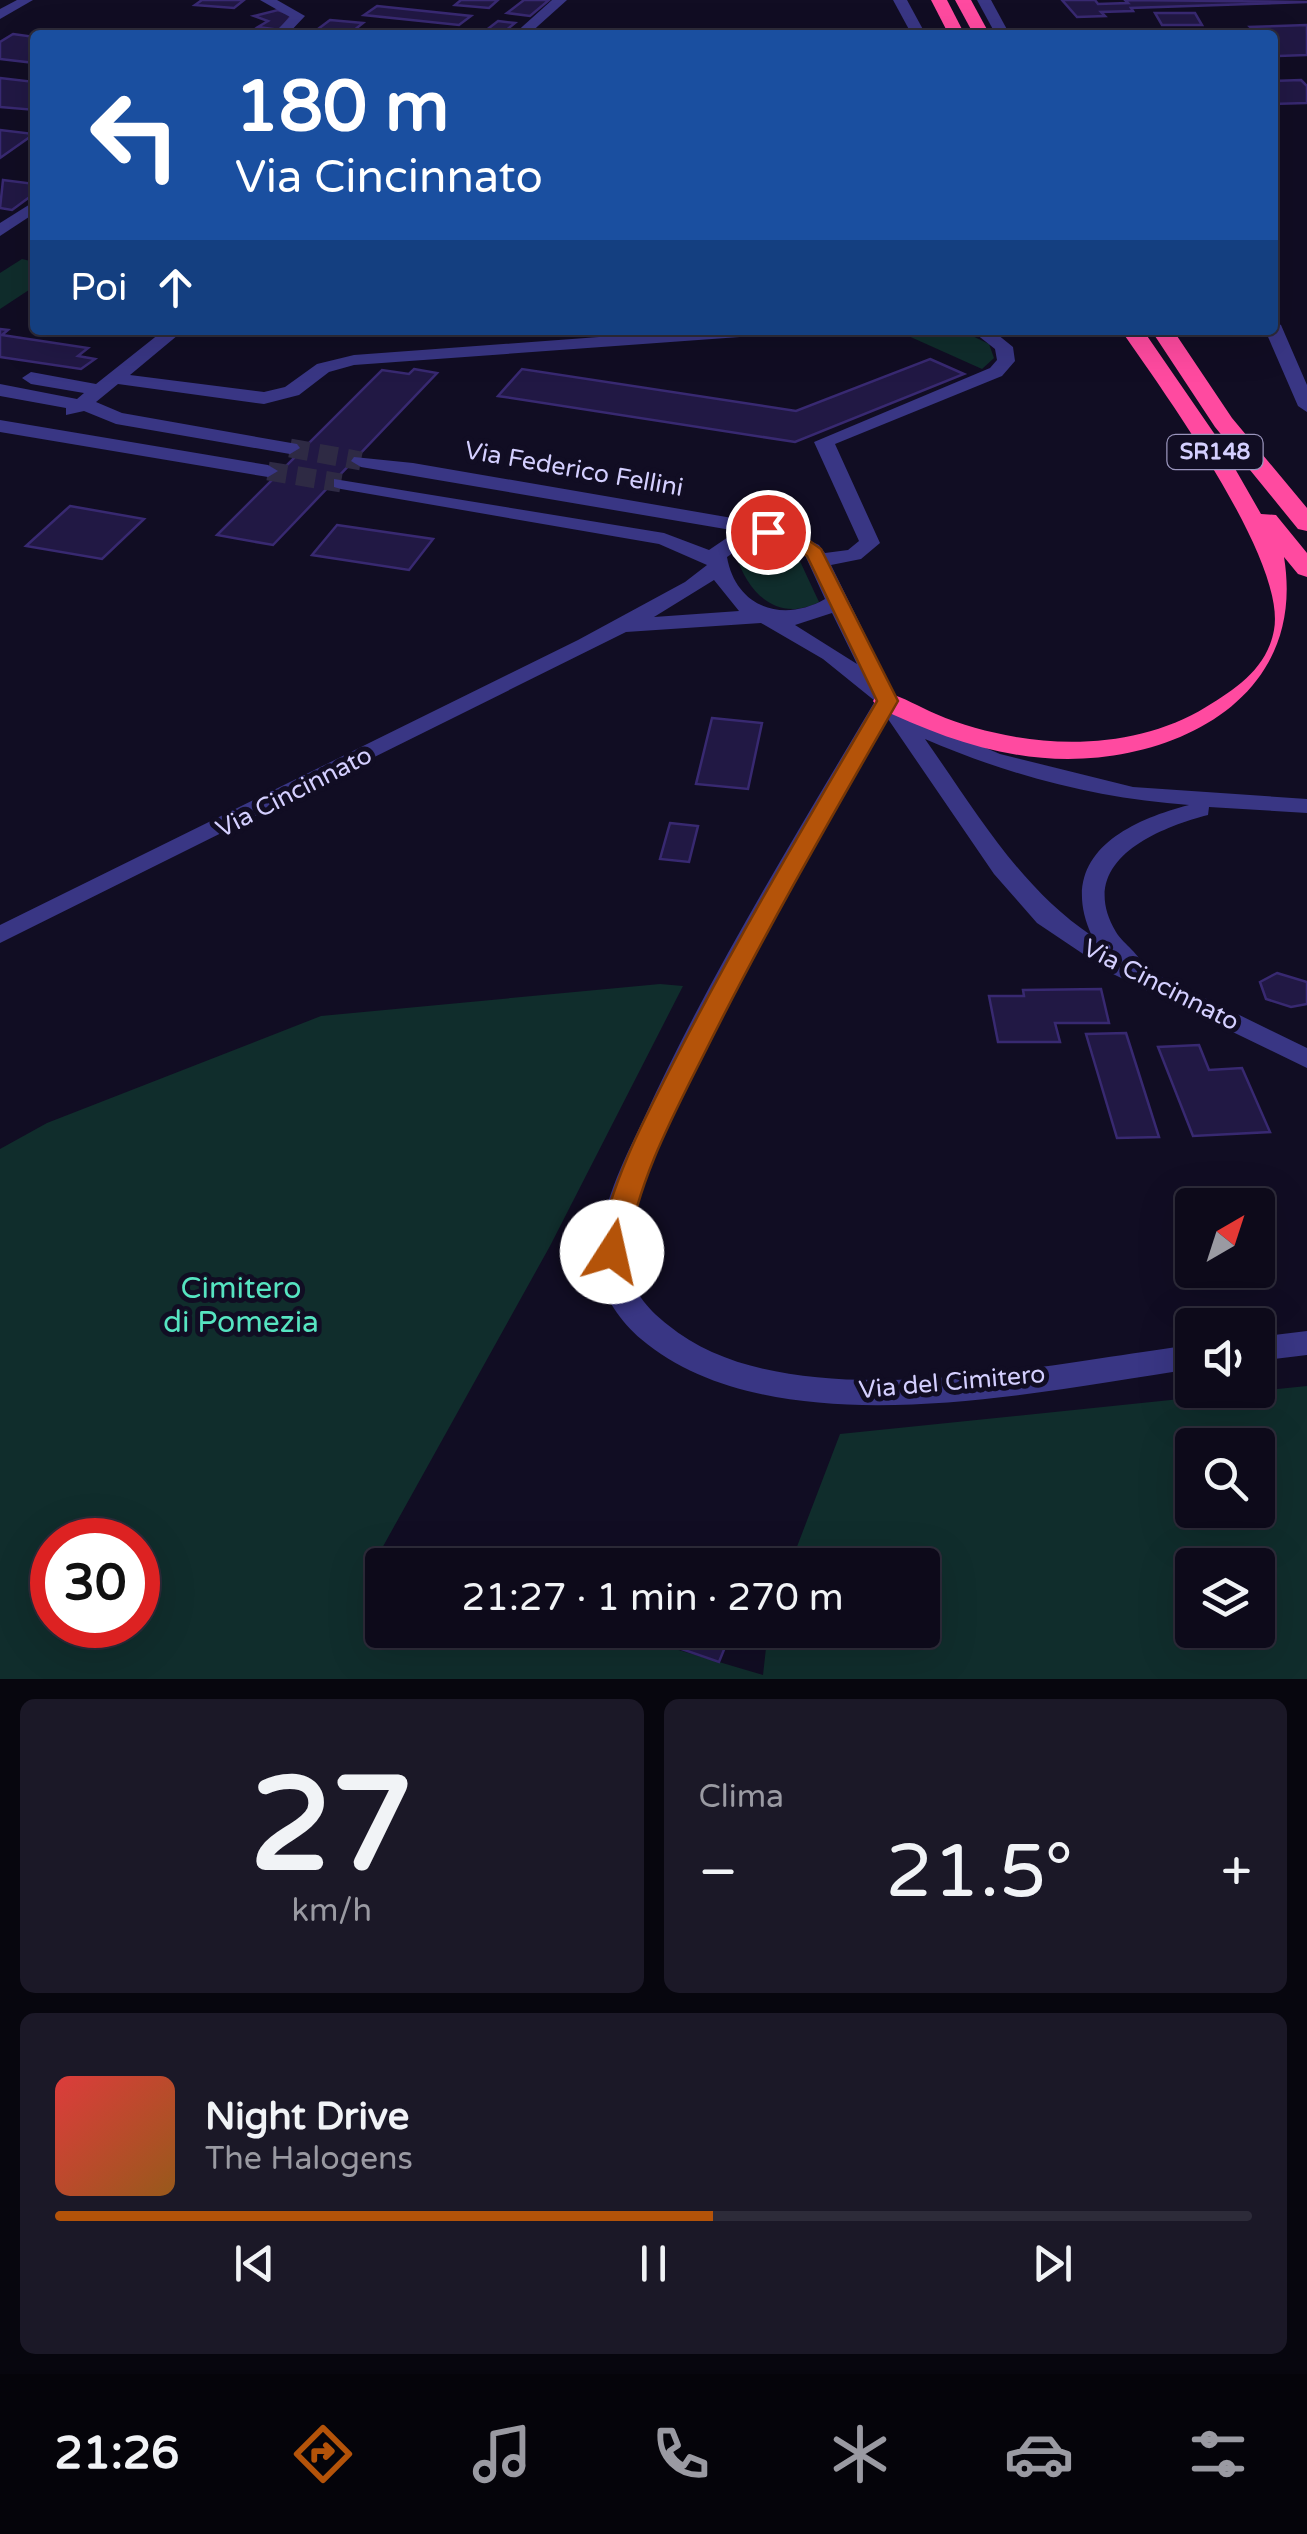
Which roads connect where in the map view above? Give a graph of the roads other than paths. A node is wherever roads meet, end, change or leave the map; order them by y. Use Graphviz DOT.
graph roads {
  1 [pos="26,0"];
  2 [pos="268,0"];
  3 [pos="560,0"];
  4 [pos="900,0"];
  5 [pos="930,0"];
  6 [pos="963,0"];
  7 [pos="980,0"];
  8 [pos="943,6"];
  9 [pos="0,14"];
  10 [pos="994,19"];
  11 [pos="285,30"];
  12 [pos="526,30"];
  13 [pos="917,30"];
  14 [pos="955,30"];
  15 [pos="979,30"];
  16 [pos="1001,30"];
  17 [pos="30,209"];
  18 [pos="0,230"];
  19 [pos="168,335"];
  20 [pos="698,335"];
  21 [pos="987,335"];
  22 [pos="1135,335"];
  23 [pos="1165,335"];
  24 [pos="1276,335"];
  25 [pos="0,373"];
  26 [pos="108,384"];
  27 [pos="0,390"];
  28 [pos="82,404"];
  29 [pos="1307,406"];
  30 [pos="116,418"];
  31 [pos="1196,425"];
  32 [pos="0,426"];
  33 [pos="46,434"];
  34 [pos="82,439"];
  35 [pos="290,448"];
  36 [pos="268,471"];
  37 [pos="568,496"];
  38 [pos="552,519"];
  39 [pos="1307,524"];
  40 [pos="778,532"];
  41 [pos="819,560"];
  42 [pos="716,564"];
  43 [pos="1307,569"];
  44 [pos="836,599"];
  45 [pos="763,618"];
  46 [pos="586,646"];
  47 [pos="888,701"];
  48 [pos="859,751"];
  49 [pos="922,752"];
  50 [pos="1239,805"];
  51 [pos="1307,806"];
  52 [pos="0,935"];
  53 [pos="1172,993"];
  54 [pos="1307,1059"];
  55 [pos="1307,1343"];
  56 [pos="1275,1347"];
  57 [pos="1175,1359"];
  1 -- 9 [label="street"];
  2 -- 11 [label="street"];
  3 -- 12 [label="street"];
  4 -- 13 [label="street"];
  5 -- 8 [label="highway"];
  6 -- 15 [label="highway"];
  7 -- 10 [label="highway"];
  8 -- 14 [label="highway"];
  10 -- 16 [label="street"];
  17 -- 18 [label="street"];
  19 -- 26 [label="street"];
  20 -- 26 [label="street"];
  21 -- 41 [label="street"];
  22 -- 31 [label="highway, SR148"];
  23 -- 39 [label="highway, SR148"];
  24 -- 29 [label="street"];
  25 -- 26 [label="street"];
  26 -- 28 [label="street"];
  27 -- 28 [label="street"];
  28 -- 30 [label="street"];
  28 -- 33 [label="street"];
  30 -- 34 [label="street"];
  30 -- 35 [label="street"];
  31 -- 43 [label="highway, SR148"];
  31 -- 47 [label="highway"];
  32 -- 33 [label="street"];
  33 -- 34 [label="street"];
  34 -- 36 [label="street"];
  37 -- 38 [label="street"];
  37 -- 38 [label="street, Via Federico Fellini"];
  37 -- 40 [label="street, Via Federico Fellini"];
  38 -- 42 [label="street"];
  40 -- 41 [label="street"];
  40 -- 42 [label="street"];
  41 -- 44 [label="street"];
  42 -- 45 [label="street"];
  42 -- 46 [label="street, Via Cincinnato"];
  44 -- 45 [label="street"];
  44 -- 47 [label="street, Via Cincinnato"];
  45 -- 46 [label="street, Via Cincinnato"];
  45 -- 47 [label="street, Via Cincinnato"];
  46 -- 52 [label="street, Via Cincinnato"];
  47 -- 48 [label="street, Via del Cimitero"];
  47 -- 49 [label="street, Via Cincinnato"];
  47 -- 50 [label="street"];
  48 -- 49 [label="street"];
  48 -- 57 [label="street, Via del Cimitero"];
  49 -- 53 [label="street, Via Cincinnato"];
  50 -- 51 [label="street"];
  50 -- 53 [label="street"];
  53 -- 54 [label="street, Via Cincinnato"];
  55 -- 56 [label="street"];
}
